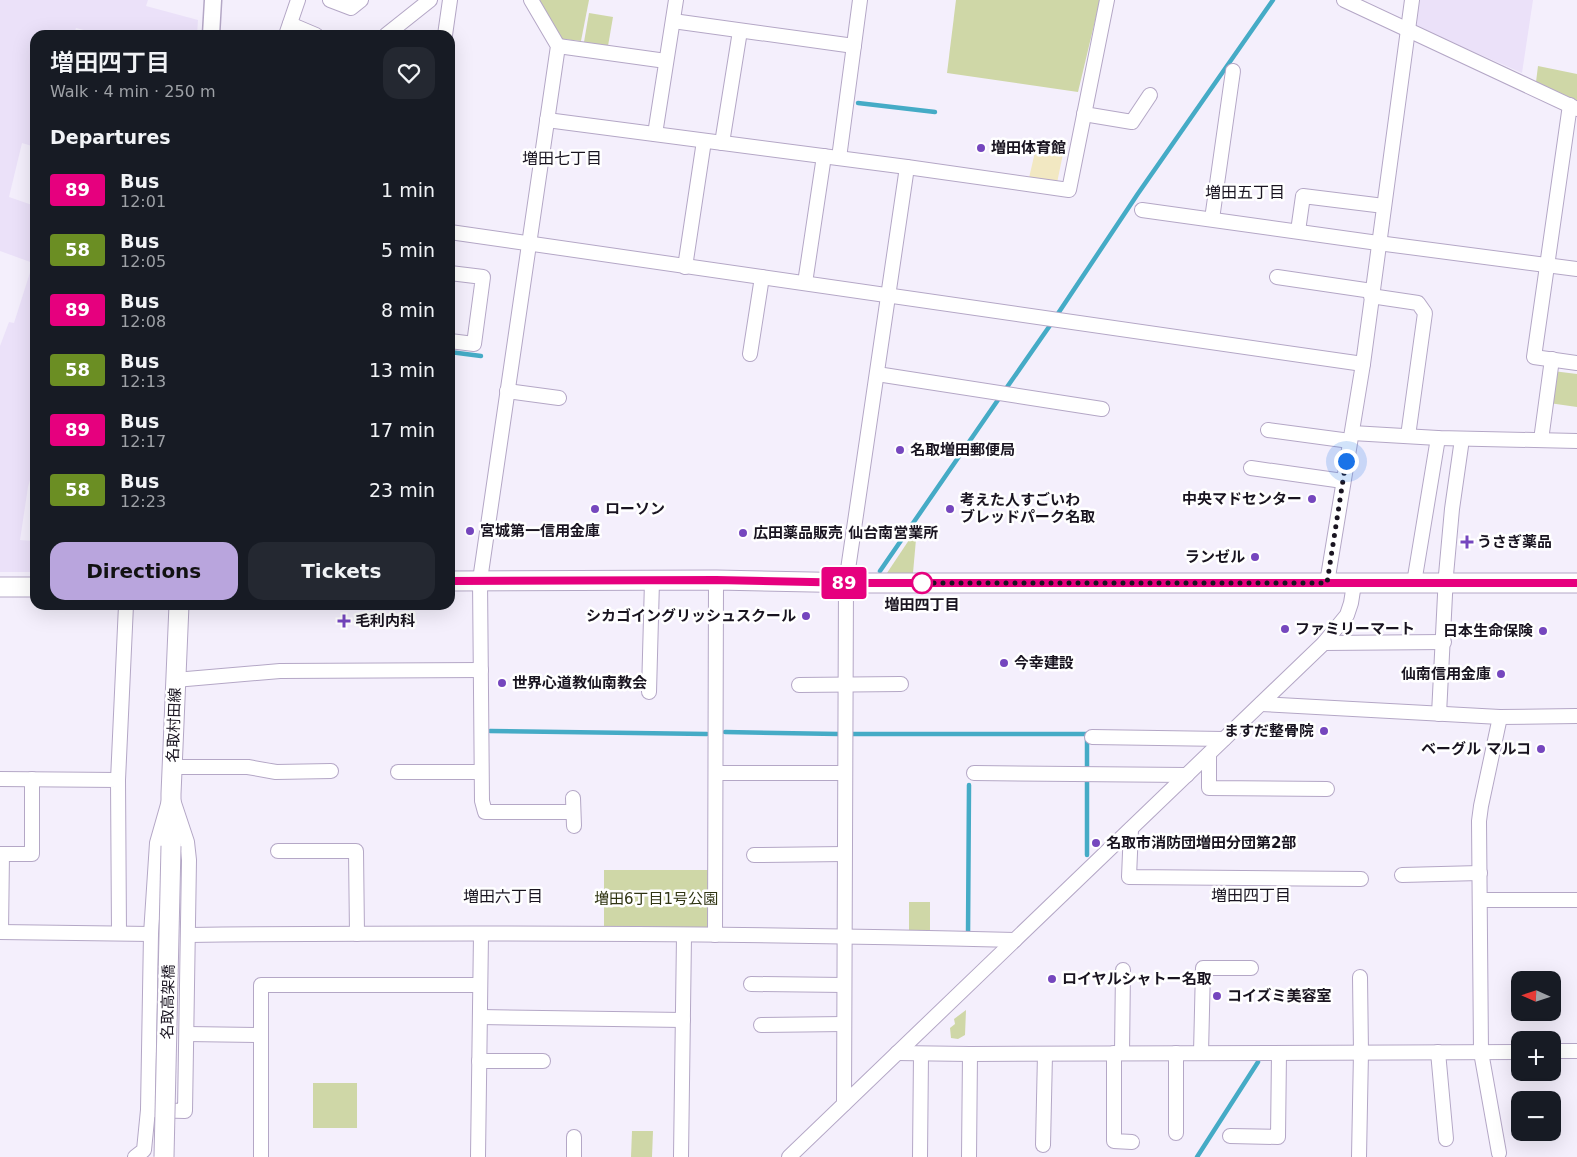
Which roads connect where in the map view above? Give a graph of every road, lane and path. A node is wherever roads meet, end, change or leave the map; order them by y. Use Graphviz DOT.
graph roads {
  1 [pos="213,0"];
  2 [pos="298,0"];
  3 [pos="330,0"];
  4 [pos="361,0"];
  5 [pos="430,0"];
  6 [pos="450,0"];
  7 [pos="531,0"];
  8 [pos="676,0"];
  9 [pos="860,0"];
  10 [pos="1107,0"];
  11 [pos="1344,0"];
  12 [pos="1412,0"];
  13 [pos="673,21"];
  14 [pos="211,30"];
  15 [pos="288,30"];
  16 [pos="392,30"];
  17 [pos="446,30"];
  18 [pos="740,31"];
  19 [pos="1409,31"];
  20 [pos="558,46"];
  21 [pos="854,46"];
  22 [pos="666,61"];
  23 [pos="1233,70"];
  24 [pos="1150,95"];
  25 [pos="1573,107"];
  26 [pos="1084,114"];
  27 [pos="547,120"];
  28 [pos="655,134"];
  29 [pos="704,141"];
  30 [pos="722,143"];
  31 [pos="824,156"];
  32 [pos="839,158"];
  33 [pos="907,167"];
  34 [pos="1384,206"];
  35 [pos="1142,210"];
  36 [pos="1212,219"];
  37 [pos="1298,231"];
  38 [pos="455,233"];
  39 [pos="529,242"];
  40 [pos="1378,243"];
  41 [pos="1547,265"];
  42 [pos="685,267"];
  43 [pos="1577,269"];
  44 [pos="455,274"];
  45 [pos="762,277"];
  46 [pos="1277,277"];
  47 [pos="805,283"];
  48 [pos="888,294"];
  49 [pos="1372,294"];
  50 [pos="455,342"];
  51 [pos="750,354"];
  52 [pos="1552,359"];
  53 [pos="1577,363"];
  54 [pos="1363,364"];
  55 [pos="877,374"];
  56 [pos="508,391"];
  57 [pos="559,398"];
  58 [pos="1102,409"];
  59 [pos="1268,430"];
  60 [pos="1408,436"];
  61 [pos="1351,437"];
  62 [pos="1438,438"];
  63 [pos="1462,439"];
  64 [pos="1541,440"];
  65 [pos="1577,441"];
  66 [pos="1251,468"];
  67 [pos="1343,480"];
  68 [pos="480,580"];
  69 [pos="652,580"];
  70 [pos="716,580"];
  71 [pos="455,581"];
  72 [pos="846,583"];
  73 [pos="1327,583"];
  74 [pos="1414,583"];
  75 [pos="1446,583"];
  76 [pos="1577,583"];
  77 [pos="1354,584"];
  78 [pos="0,587"];
  79 [pos="30,587"];
  80 [pos="126,610"];
  81 [pos="179,610"];
  82 [pos="1444,642"];
  83 [pos="1324,643"];
  84 [pos="481,670"];
  85 [pos="176,680"];
  86 [pos="845,684"];
  87 [pos="900,684"];
  88 [pos="799,685"];
  89 [pos="649,692"];
  90 [pos="1261,704"];
  91 [pos="1439,714"];
  92 [pos="1577,716"];
  93 [pos="1500,717"];
  94 [pos="1092,737"];
  95 [pos="1224,740"];
  96 [pos="1209,754"];
  97 [pos="172,767"];
  98 [pos="331,771"];
  99 [pos="398,772"];
  100 [pos="481,772"];
  101 [pos="716,773"];
  102 [pos="845,773"];
  103 [pos="974,773"];
  104 [pos="1187,775"];
  105 [pos="0,779"];
  106 [pos="32,779"];
  107 [pos="118,780"];
  108 [pos="1327,790"];
  109 [pos="171,794"];
  110 [pos="574,826"];
  111 [pos="1131,829"];
  112 [pos="171,846"];
  113 [pos="278,851"];
  114 [pos="1,854"];
  115 [pos="754,854"];
  116 [pos="844,854"];
  117 [pos="1480,873"];
  118 [pos="1402,875"];
  119 [pos="1361,879"];
  120 [pos="1480,900"];
  121 [pos="1577,900"];
  122 [pos="0,932"];
  123 [pos="118,933"];
  124 [pos="151,934"];
  125 [pos="357,934"];
  126 [pos="481,934"];
  127 [pos="189,935"];
  128 [pos="684,936"];
  129 [pos="715,936"];
  130 [pos="844,937"];
  131 [pos="1015,940"];
  132 [pos="1251,968"];
  133 [pos="1123,970"];
  134 [pos="1360,978"];
  135 [pos="750,984"];
  136 [pos="480,985"];
  137 [pos="844,985"];
  138 [pos="480,1018"];
  139 [pos="683,1020"];
  140 [pos="844,1024"];
  141 [pos="761,1025"];
  142 [pos="187,1034"];
  143 [pos="261,1035"];
  144 [pos="1561,1051"];
  145 [pos="1577,1051"];
  146 [pos="1362,1052"];
  147 [pos="1438,1052"];
  148 [pos="1481,1052"];
  149 [pos="1511,1052"];
  150 [pos="897,1053"];
  151 [pos="1118,1053"];
  152 [pos="1176,1053"];
  153 [pos="1201,1053"];
  154 [pos="1279,1053"];
  155 [pos="921,1054"];
  156 [pos="970,1054"];
  157 [pos="1045,1054"];
  158 [pos="479,1061"];
  159 [pos="543,1061"];
  160 [pos="844,1104"];
  161 [pos="148,1110"];
  162 [pos="1176,1133"];
  163 [pos="1230,1136"];
  164 [pos="574,1137"];
  165 [pos="1446,1138"];
  166 [pos="1132,1142"];
  167 [pos="1043,1145"];
  168 [pos="1499,1153"];
  169 [pos="136,1157"];
  170 [pos="164,1157"];
  171 [pos="261,1157"];
  172 [pos="478,1157"];
  173 [pos="574,1157"];
  174 [pos="681,1157"];
  175 [pos="789,1157"];
  176 [pos="920,1157"];
  177 [pos="969,1157"];
  178 [pos="1359,1157"];
  1 -- 14 [label="street"];
  2 -- 15 [label="street"];
  3 -- 4 [label="street"];
  5 -- 16 [label="street"];
  6 -- 17 [label="street"];
  7 -- 20 [label="street"];
  8 -- 13 [label="street"];
  9 -- 21 [label="street"];
  10 -- 26 [label="street"];
  11 -- 19 [label="street"];
  12 -- 19 [label="street"];
  13 -- 18 [label="street"];
  13 -- 22 [label="street"];
  18 -- 21 [label="street"];
  18 -- 30 [label="street"];
  19 -- 25 [label="street"];
  19 -- 34 [label="street"];
  20 -- 22 [label="street"];
  20 -- 27 [label="street"];
  21 -- 32 [label="street"];
  22 -- 28 [label="street"];
  23 -- 36 [label="street"];
  24 -- 26 [label="street"];
  25 -- 41 [label="street"];
  26 -- 33 [label="street"];
  27 -- 28 [label="street"];
  27 -- 39 [label="street"];
  28 -- 29 [label="street"];
  29 -- 30 [label="street"];
  29 -- 42 [label="street"];
  30 -- 31 [label="street"];
  31 -- 32 [label="street"];
  31 -- 47 [label="street"];
  32 -- 33 [label="street"];
  33 -- 48 [label="street"];
  34 -- 37 [label="street"];
  34 -- 40 [label="street"];
  35 -- 36 [label="street"];
  36 -- 37 [label="street"];
  37 -- 40 [label="street"];
  38 -- 39 [label="street"];
  39 -- 42 [label="street"];
  39 -- 56 [label="street"];
  40 -- 41 [label="street"];
  40 -- 49 [label="street"];
  41 -- 43 [label="street"];
  41 -- 52 [label="street"];
  42 -- 45 [label="street"];
  44 -- 50 [label="street"];
  45 -- 47 [label="street"];
  45 -- 51 [label="street"];
  46 -- 49 [label="street"];
  47 -- 48 [label="street"];
  48 -- 54 [label="street"];
  48 -- 55 [label="street"];
  49 -- 54 [label="street"];
  49 -- 60 [label="street"];
  52 -- 53 [label="street"];
  52 -- 64 [label="street"];
  54 -- 61 [label="street"];
  55 -- 58 [label="street"];
  55 -- 72 [label="street"];
  56 -- 57 [label="street"];
  56 -- 68 [label="street"];
  59 -- 61 [label="street"];
  60 -- 61 [label="street"];
  60 -- 62 [label="street"];
  61 -- 67 [label="street"];
  62 -- 63 [label="street"];
  62 -- 74 [label="street"];
  63 -- 64 [label="street"];
  63 -- 75 [label="street"];
  64 -- 65 [label="street"];
  66 -- 67 [label="street"];
  67 -- 73 [label="street"];
  68 -- 69 [label="main road"];
  68 -- 71 [label="main road"];
  68 -- 84 [label="street"];
  69 -- 70 [label="main road"];
  69 -- 89 [label="street"];
  70 -- 72 [label="main road"];
  70 -- 101 [label="street"];
  72 -- 73 [label="main road"];
  72 -- 86 [label="street"];
  73 -- 77 [label="main road"];
  74 -- 75 [label="main road"];
  74 -- 77 [label="main road"];
  75 -- 76 [label="main road"];
  75 -- 82 [label="street"];
  77 -- 83 [label="street"];
  78 -- 79 [label="main road"];
  80 -- 107 [label="street"];
  81 -- 85 [label="main road, 名取村田線"];
  82 -- 83 [label="street"];
  82 -- 91 [label="street"];
  83 -- 90 [label="street"];
  84 -- 85 [label="street"];
  84 -- 100 [label="street"];
  85 -- 97 [label="main road, 名取村田線"];
  86 -- 87 [label="street"];
  86 -- 88 [label="street"];
  86 -- 102 [label="street"];
  90 -- 91 [label="street"];
  90 -- 95 [label="street"];
  91 -- 93 [label="street"];
  92 -- 93 [label="street"];
  93 -- 117 [label="street"];
  94 -- 95 [label="street"];
  95 -- 96 [label="street"];
  96 -- 104 [label="street"];
  96 -- 108 [label="street"];
  97 -- 98 [label="street"];
  97 -- 109 [label="main road, 名取村田線"];
  99 -- 100 [label="street"];
  100 -- 110 [label="street"];
  101 -- 102 [label="street"];
  101 -- 129 [label="street"];
  102 -- 116 [label="street"];
  103 -- 104 [label="street"];
  104 -- 111 [label="street"];
  105 -- 106 [label="street"];
  106 -- 107 [label="street"];
  106 -- 114 [label="street"];
  107 -- 123 [label="street"];
  109 -- 112 [label="main road, 名取村田線"];
  109 -- 124 [label="street"];
  109 -- 127 [label="street"];
  111 -- 119 [label="street"];
  111 -- 131 [label="street"];
  112 -- 170 [label="main road, 名取高架橋, bridge"];
  113 -- 125 [label="street"];
  114 -- 122 [label="street"];
  115 -- 116 [label="street"];
  116 -- 130 [label="street"];
  117 -- 118 [label="street"];
  117 -- 120 [label="street"];
  120 -- 121 [label="street"];
  120 -- 148 [label="street"];
  122 -- 123 [label="street"];
  123 -- 124 [label="street"];
  124 -- 161 [label="street"];
  125 -- 126 [label="street"];
  125 -- 127 [label="street"];
  126 -- 128 [label="street"];
  126 -- 136 [label="street"];
  127 -- 142 [label="street"];
  128 -- 129 [label="street"];
  128 -- 139 [label="street"];
  129 -- 130 [label="street"];
  130 -- 131 [label="street"];
  130 -- 137 [label="street"];
  131 -- 150 [label="street"];
  132 -- 153 [label="street"];
  133 -- 151 [label="street"];
  134 -- 146 [label="street"];
  135 -- 137 [label="street"];
  136 -- 138 [label="street"];
  136 -- 143 [label="street"];
  137 -- 140 [label="street"];
  138 -- 139 [label="street"];
  138 -- 158 [label="street"];
  139 -- 174 [label="street"];
  140 -- 141 [label="street"];
  140 -- 160 [label="street"];
  142 -- 143 [label="street"];
  142 -- 161 [label="street"];
  143 -- 171 [label="street"];
  144 -- 145 [label="street"];
  146 -- 147 [label="street"];
  146 -- 154 [label="street"];
  146 -- 178 [label="street"];
  147 -- 148 [label="street"];
  147 -- 165 [label="street"];
  148 -- 149 [label="street"];
  148 -- 168 [label="street"];
  150 -- 155 [label="street"];
  150 -- 160 [label="street"];
  151 -- 152 [label="street"];
  151 -- 157 [label="street"];
  151 -- 166 [label="street"];
  152 -- 153 [label="street"];
  152 -- 162 [label="street"];
  153 -- 154 [label="street"];
  154 -- 163 [label="street"];
  155 -- 156 [label="street"];
  155 -- 176 [label="street"];
  156 -- 157 [label="street"];
  156 -- 177 [label="street"];
  157 -- 167 [label="street"];
  158 -- 159 [label="street"];
  158 -- 172 [label="street"];
  160 -- 175 [label="street"];
  161 -- 169 [label="street"];
  164 -- 173 [label="street"];
}
